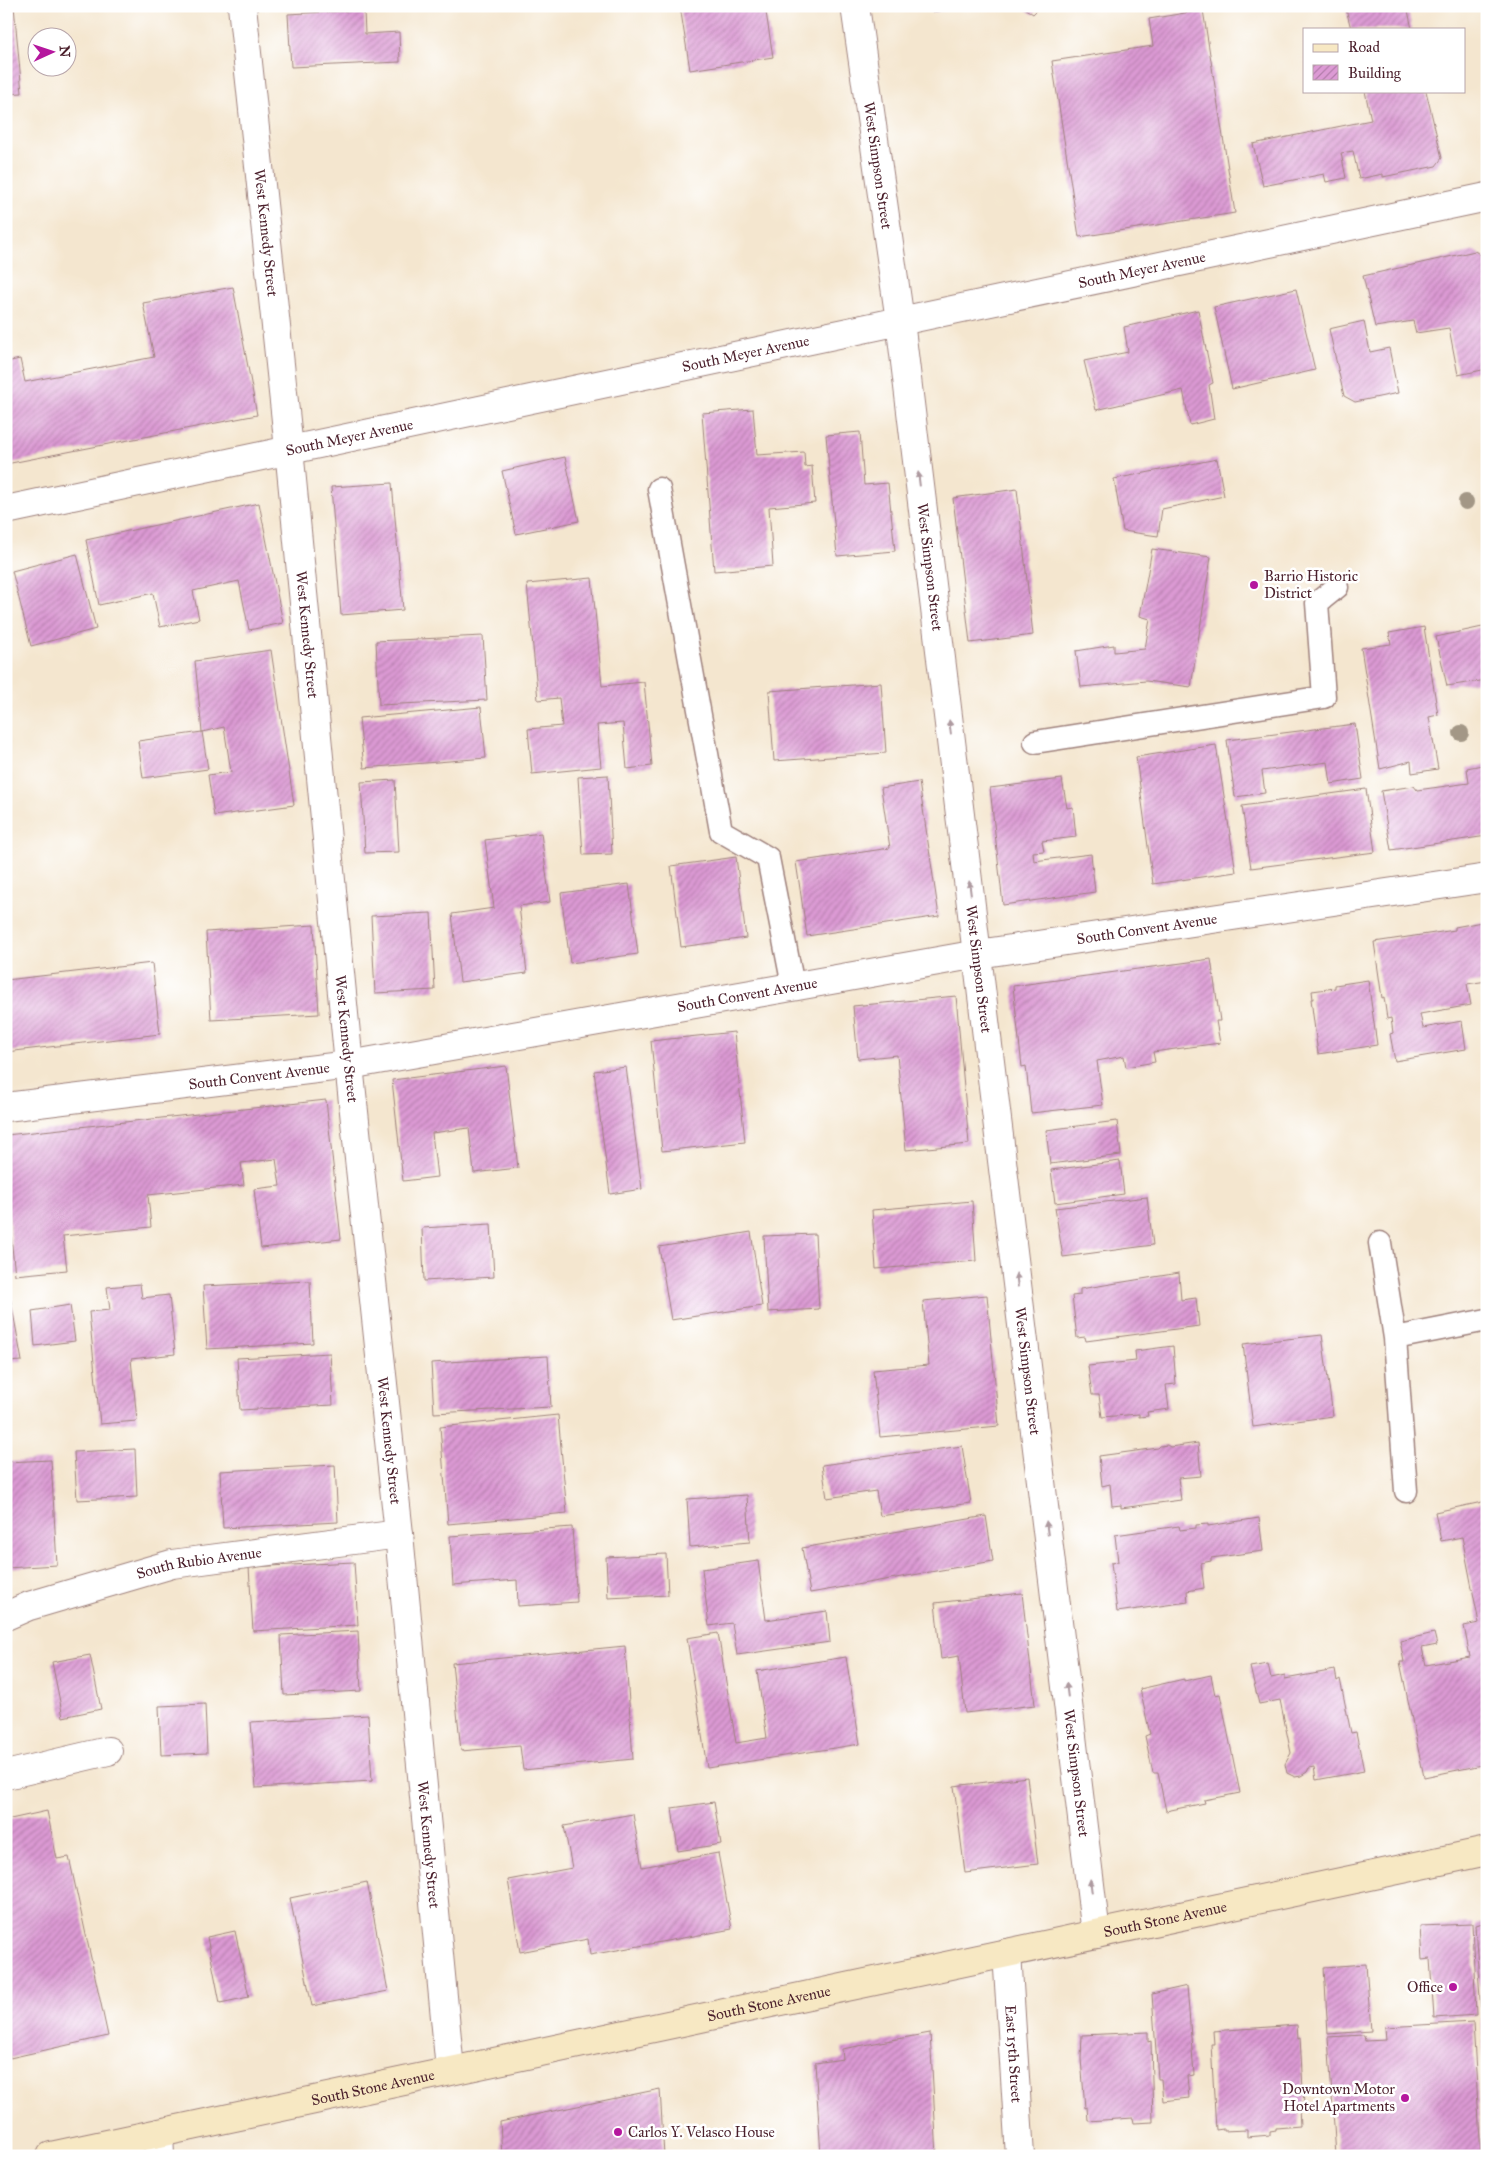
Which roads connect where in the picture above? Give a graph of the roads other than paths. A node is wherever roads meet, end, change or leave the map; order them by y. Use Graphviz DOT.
graph roads {
  1 [pos="242,6"];
  2 [pos="855,6"];
  3 [pos="1487,198"];
  4 [pos="900,321"];
  5 [pos="289,449"];
  6 [pos="659,489"];
  7 [pos="6,510"];
  8 [pos="1337,588"];
  9 [pos="1035,742"];
  10 [pos="1487,878"];
  11 [pos="978,954"];
  12 [pos="793,986"];
  13 [pos="348,1065"];
  14 [pos="6,1107"];
  15 [pos="1380,1243"];
  16 [pos="1487,1320"];
  17 [pos="1395,1338"];
  18 [pos="1406,1491"];
  19 [pos="398,1534"];
  20 [pos="6,1616"];
  21 [pos="108,1750"];
  22 [pos="6,1775"];
  23 [pos="1487,1851"];
  24 [pos="1096,1934"];
  25 [pos="1007,1953"];
  26 [pos="450,2070"];
  27 [pos="160,2144"];
  28 [pos="50,2156"];
  29 [pos="1020,2156"];
  1 -- 5 [label="street, West Kennedy Street"];
  2 -- 4 [label="street, West Simpson Street"];
  3 -- 4 [label="street, South Meyer Avenue"];
  4 -- 5 [label="street, South Meyer Avenue"];
  11 -- 4 [label="street, West Simpson Street, one-way"];
  5 -- 7 [label="street, South Meyer Avenue"];
  5 -- 13 [label="street, West Kennedy Street"];
  6 -- 12 [label="lane"];
  8 -- 9 [label="lane"];
  10 -- 11 [label="street, South Convent Avenue"];
  11 -- 12 [label="street, South Convent Avenue"];
  24 -- 11 [label="street, West Simpson Street, one-way"];
  12 -- 13 [label="street, South Convent Avenue"];
  13 -- 14 [label="street, South Convent Avenue"];
  13 -- 19 [label="street, West Kennedy Street"];
  15 -- 17 [label="lane"];
  16 -- 17 [label="lane"];
  17 -- 18 [label="lane"];
  19 -- 20 [label="street, South Rubio Avenue"];
  19 -- 26 [label="street, West Kennedy Street"];
  21 -- 22 [label="street"];
  23 -- 24 [label="street, South Stone Avenue"];
  24 -- 25 [label="street, South Stone Avenue"];
  25 -- 26 [label="street, South Stone Avenue"];
  25 -- 29 [label="street, East 15th Street"];
  26 -- 27 [label="street, South Stone Avenue"];
  27 -- 28 [label="street, South Stone Avenue"];
}
